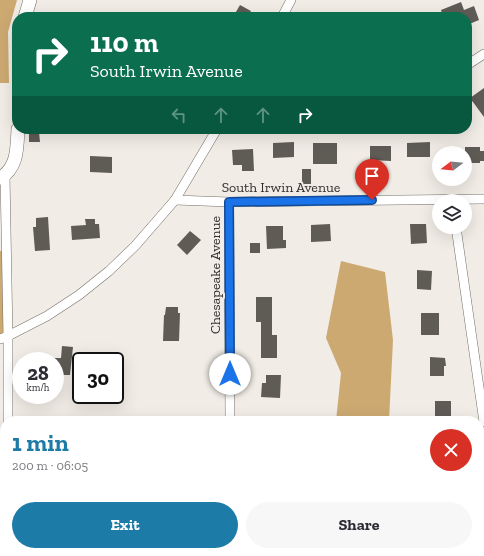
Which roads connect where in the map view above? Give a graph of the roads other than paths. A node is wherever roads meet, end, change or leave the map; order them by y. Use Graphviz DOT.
graph roads {
  1 [pos="30,0"];
  2 [pos="291,0"];
  3 [pos="26,12"];
  4 [pos="285,12"];
  5 [pos="484,54"];
  6 [pos="472,62"];
  7 [pos="18,134"];
  8 [pos="214,134"];
  9 [pos="2,176"];
  10 [pos="472,199"];
  11 [pos="484,199"];
  12 [pos="175,200"];
  13 [pos="432,200"];
  14 [pos="229,202"];
  15 [pos="457,234"];
  16 [pos="4,338"];
  17 [pos="474,352"];
  18 [pos="484,352"];
  19 [pos="8,416"];
  20 [pos="230,416"];
  21 [pos="483,416"];
  1 -- 3 [label="street"];
  2 -- 4 [label="street"];
  5 -- 6 [label="street"];
  7 -- 9 [label="street"];
  8 -- 12 [label="street"];
  9 -- 16 [label="street"];
  10 -- 11 [label="street, South Irwin Avenue"];
  12 -- 14 [label="street, South Irwin Avenue"];
  12 -- 16 [label="street"];
  13 -- 14 [label="street, South Irwin Avenue"];
  14 -- 20 [label="street, Chesapeake Avenue"];
  15 -- 17 [label="street"];
  16 -- 19 [label="street"];
  17 -- 18 [label="street"];
  17 -- 21 [label="street"];
}
